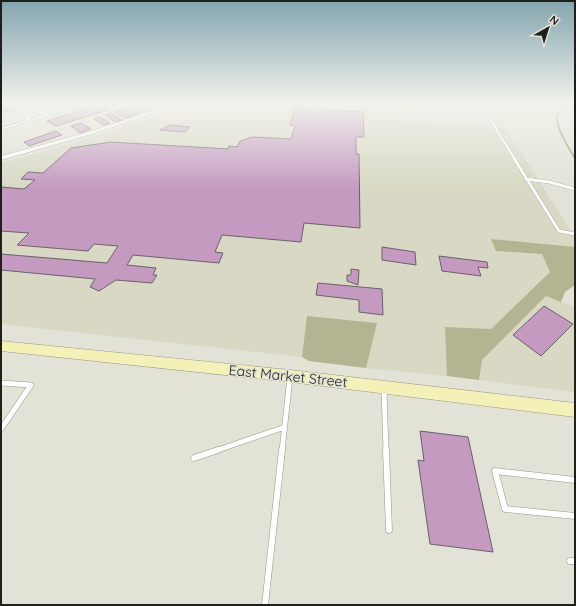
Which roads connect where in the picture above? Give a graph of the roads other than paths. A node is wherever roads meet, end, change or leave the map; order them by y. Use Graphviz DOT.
graph roads {
  1 [pos="95,131"];
  2 [pos="497,131"];
  3 [pos="1,158"];
  4 [pos="526,179"];
  5 [pos="575,189"];
  6 [pos="575,234"];
  7 [pos="1,346"];
  8 [pos="290,376"];
  9 [pos="1,384"];
  10 [pos="384,387"];
  11 [pos="575,410"];
  12 [pos="285,427"];
  13 [pos="1,429"];
  14 [pos="194,458"];
  15 [pos="575,480"];
  16 [pos="575,516"];
  17 [pos="389,530"];
  18 [pos="265,605"];
  1 -- 3 [label="street"];
  2 -- 4 [label="lane"];
  4 -- 5 [label="lane"];
  4 -- 6 [label="lane"];
  7 -- 8 [label="main road, East Market Street"];
  8 -- 10 [label="main road, East Market Street"];
  8 -- 12 [label="lane"];
  9 -- 13 [label="lane"];
  10 -- 11 [label="main road, East Market Street"];
  10 -- 17 [label="lane"];
  12 -- 14 [label="lane"];
  12 -- 18 [label="lane"];
  15 -- 16 [label="lane"];
}
